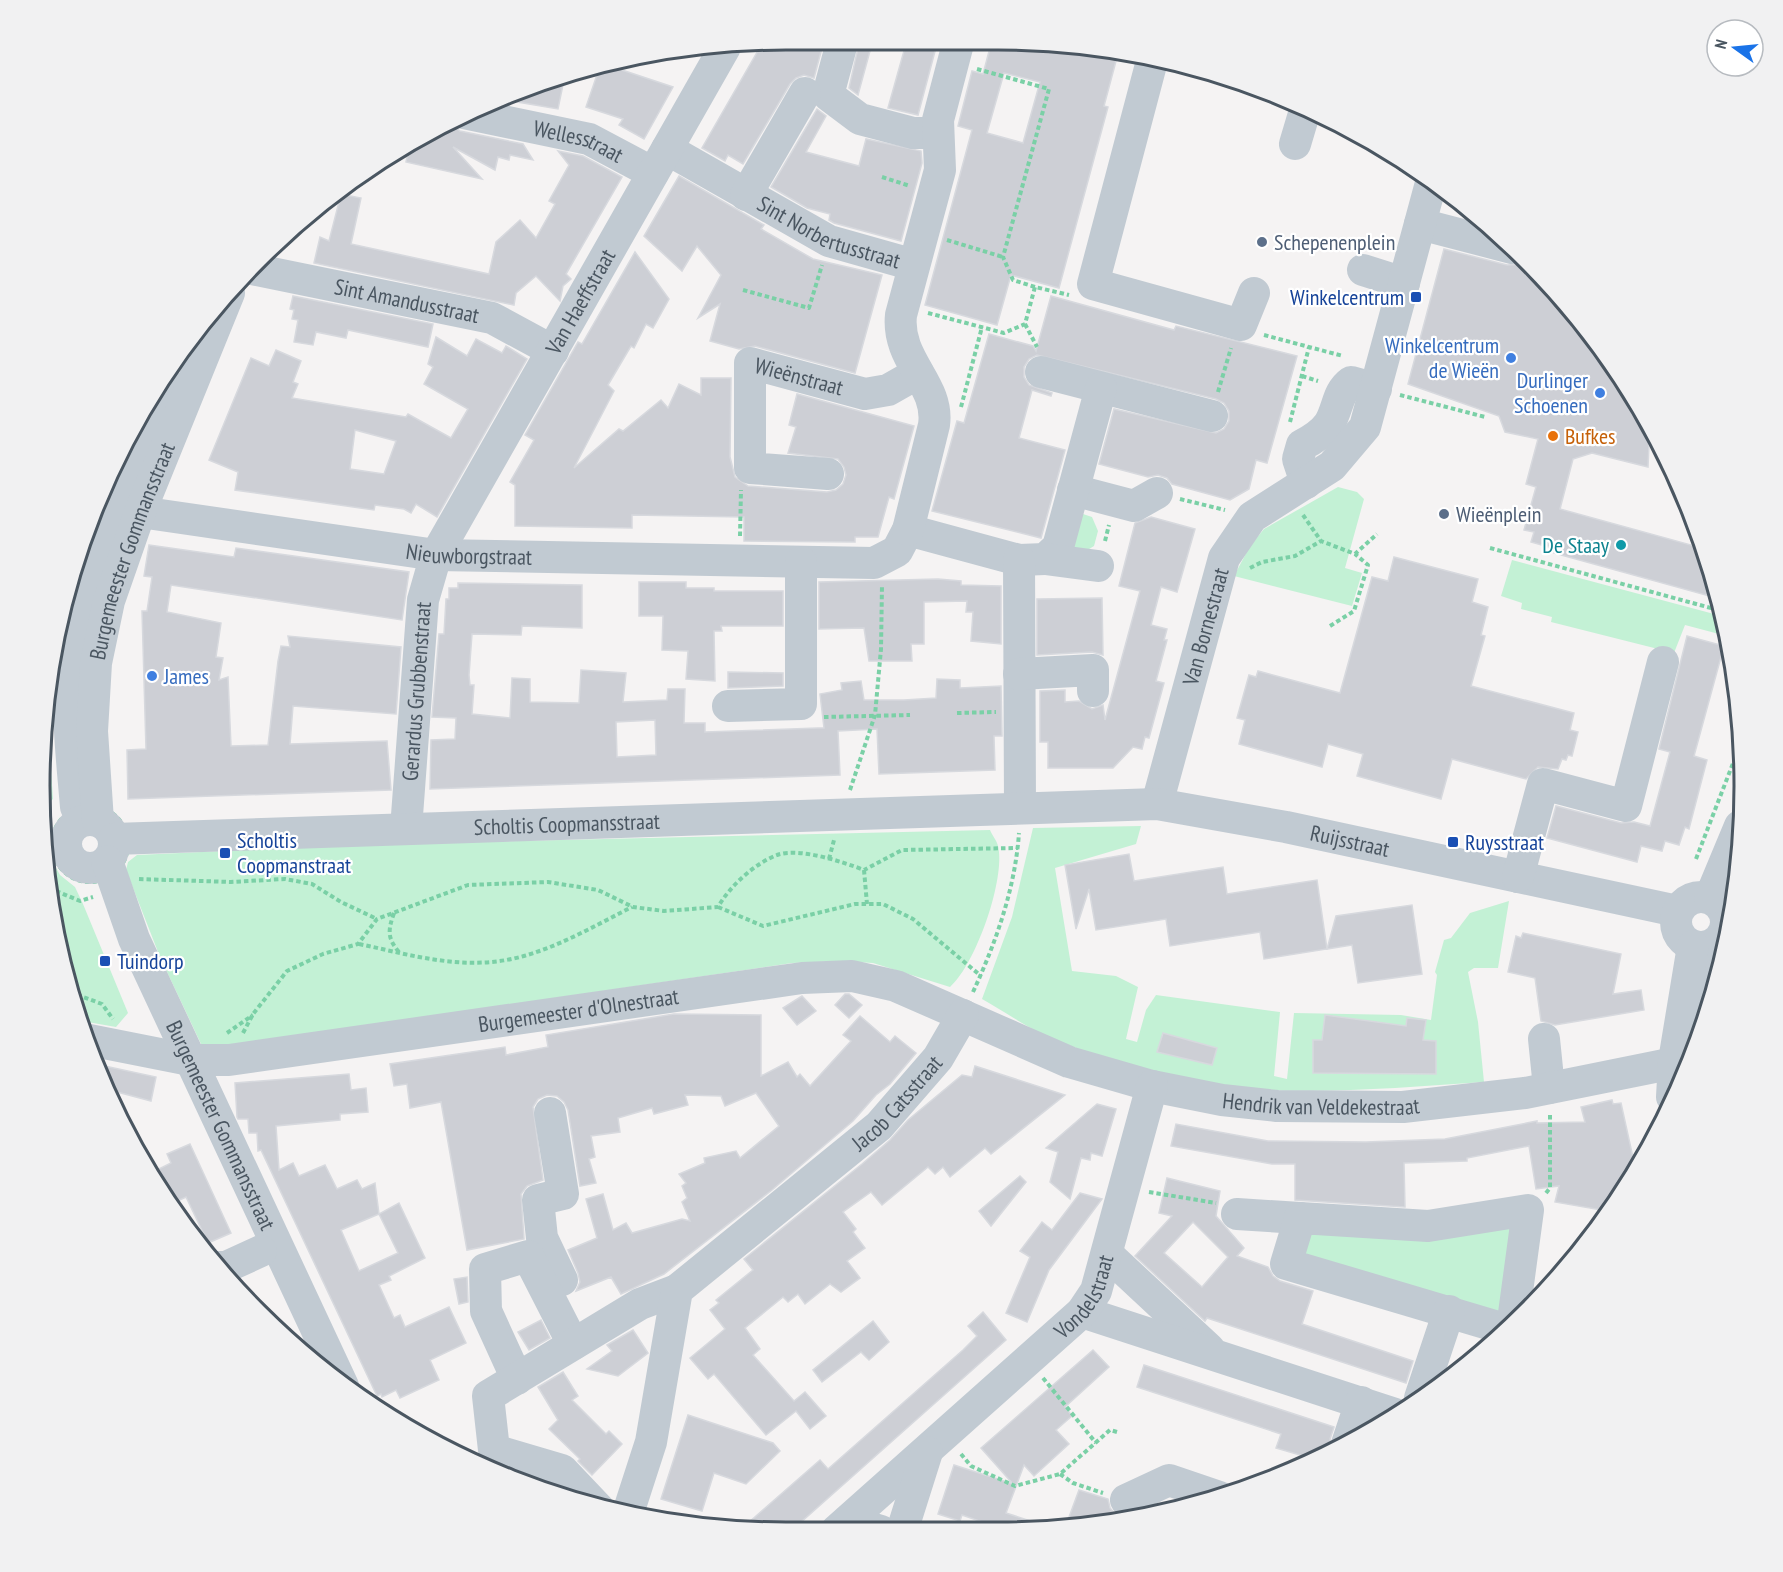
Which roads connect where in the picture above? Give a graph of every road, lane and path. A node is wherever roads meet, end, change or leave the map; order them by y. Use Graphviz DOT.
graph roads {
  1 [pos="840,50"];
  2 [pos="722,53"];
  3 [pos="956,53"];
  4 [pos="1151,66"];
  5 [pos="805,93"];
  6 [pos="480,116"];
  7 [pos="1303,116"];
  8 [pos="937,133"];
  9 [pos="1295,144"];
  10 [pos="660,161"];
  11 [pos="1429,191"];
  12 [pos="746,195"];
  13 [pos="1420,224"];
  14 [pos="923,232"];
  15 [pos="829,241"];
  16 [pos="1495,244"];
  17 [pos="1003,256"];
  18 [pos="914,265"];
  19 [pos="1363,270"];
  20 [pos="260,271"];
  21 [pos="1404,283"];
  22 [pos="1093,284"];
  23 [pos="1035,287"];
  24 [pos="743,291"];
  25 [pos="1254,293"];
  26 [pos="903,307"];
  27 [pos="1239,324"];
  28 [pos="212,325"];
  29 [pos="982,327"];
  30 [pos="553,351"];
  31 [pos="1041,372"];
  32 [pos="918,373"];
  33 [pos="1379,378"];
  34 [pos="1101,388"];
  35 [pos="154,408"];
  36 [pos="1212,416"];
  37 [pos="1485,417"];
  38 [pos="935,418"];
  39 [pos="750,468"];
  40 [pos="828,474"];
  41 [pos="1297,489"];
  42 [pos="1072,490"];
  43 [pos="1157,493"];
  44 [pos="1116,501"];
  45 [pos="116,508"];
  46 [pos="1252,517"];
  47 [pos="908,530"];
  48 [pos="1377,534"];
  49 [pos="1321,541"];
  50 [pos="1490,548"];
  51 [pos="1355,554"];
  52 [pos="436,555"];
  53 [pos="882,559"];
  54 [pos="1032,560"];
  55 [pos="739,561"];
  56 [pos="801,562"];
  57 [pos="1098,566"];
  58 [pos="1216,585"];
  59 [pos="1711,608"];
  60 [pos="1330,626"];
  61 [pos="1663,662"];
  62 [pos="1019,674"];
  63 [pos="1093,691"];
  64 [pos="728,706"];
  65 [pos="1019,711"];
  66 [pos="957,713"];
  67 [pos="910,714"];
  68 [pos="874,716"];
  69 [pos="816,717"];
  70 [pos="1733,762"];
  71 [pos="1157,804"];
  72 [pos="1020,807"];
  73 [pos="842,813"];
  74 [pos="406,829"];
  75 [pos="1731,840"];
  76 [pos="90,852"];
  77 [pos="829,859"];
  78 [pos="864,870"];
  79 [pos="1518,877"];
  80 [pos="58,892"];
  81 [pos="867,904"];
  82 [pos="1691,904"];
  83 [pos="633,907"];
  84 [pos="718,907"];
  85 [pos="1722,912"];
  86 [pos="394,913"];
  87 [pos="377,919"];
  88 [pos="1714,939"];
  89 [pos="358,944"];
  90 [pos="399,952"];
  91 [pos="1709,972"];
  92 [pos="981,976"];
  93 [pos="253,1014"];
  94 [pos="963,1015"];
  95 [pos="1544,1039"];
  96 [pos="96,1041"];
  97 [pos="1684,1051"];
  98 [pos="180,1058"];
  99 [pos="1680,1060"];
  100 [pos="1152,1086"];
  101 [pos="1549,1088"];
  102 [pos="550,1113"];
  103 [pos="1125,1188"];
  104 [pos="1528,1210"];
  105 [pos="1237,1214"];
  106 [pos="1300,1218"];
  107 [pos="261,1251"];
  108 [pos="1107,1254"];
  109 [pos="228,1267"];
  110 [pos="677,1290"];
  111 [pos="1514,1310"];
  112 [pos="1449,1311"];
  113 [pos="1082,1312"];
  114 [pos="1497,1327"];
  115 [pos="580,1340"];
  116 [pos="304,1343"];
  117 [pos="1217,1356"];
  118 [pos="1029,1360"];
  119 [pos="333,1366"];
  120 [pos="517,1379"];
  121 [pos="1424,1385"];
  122 [pos="1361,1402"];
  123 [pos="1386,1411"];
  124 [pos="1117,1432"];
  125 [pos="1351,1432"];
  126 [pos="937,1443"];
  127 [pos="1096,1443"];
  128 [pos="510,1466"];
  129 [pos="1060,1474"];
  130 [pos="1204,1492"];
  131 [pos="585,1494"];
  132 [pos="1126,1500"];
  133 [pos="630,1505"];
  134 [pos="847,1522"];
  135 [pos="906,1522"];
  1 -- 8 [label="street"];
  2 -- 10 [label="street, Van Haeffstraat"];
  3 -- 8 [label="street"];
  3 -- 17 [label="path"];
  4 -- 22 [label="street"];
  5 -- 12 [label="street, Sint Norbertusstraat"];
  6 -- 10 [label="street, Wellesstraat"];
  7 -- 9 [label="street"];
  8 -- 14 [label="street"];
  10 -- 12 [label="street, Sint Norbertusstraat"];
  10 -- 30 [label="street, Van Haeffstraat"];
  11 -- 13 [label="street, Van Bornestraat"];
  12 -- 15 [label="street, Sint Norbertusstraat"];
  13 -- 16 [label="street"];
  13 -- 21 [label="street, Van Bornestraat"];
  14 -- 17 [label="path"];
  14 -- 18 [label="street"];
  15 -- 18 [label="street, Sint Norbertusstraat"];
  15 -- 24 [label="path"];
  17 -- 23 [label="path"];
  18 -- 26 [label="street"];
  19 -- 21 [label="street"];
  20 -- 30 [label="street, Sint Amandusstraat"];
  21 -- 33 [label="street, Van Bornestraat"];
  22 -- 23 [label="path"];
  22 -- 27 [label="street"];
  23 -- 29 [label="path"];
  25 -- 27 [label="street"];
  26 -- 29 [label="path"];
  26 -- 32 [label="street"];
  27 -- 33 [label="path"];
  27 -- 36 [label="path"];
  28 -- 45 [label="street, Burgemeester Gommansstraat"];
  29 -- 38 [label="path"];
  30 -- 52 [label="street, Van Haeffstraat"];
  31 -- 34 [label="street"];
  32 -- 38 [label="street"];
  32 -- 39 [label="street, Wieënstraat"];
  33 -- 37 [label="path"];
  33 -- 41 [label="street, Van Bornestraat"];
  34 -- 36 [label="street"];
  34 -- 42 [label="street"];
  35 -- 45 [label="street, Burgemeester Gommansstraat"];
  38 -- 47 [label="street"];
  39 -- 40 [label="street"];
  39 -- 55 [label="path"];
  41 -- 46 [label="street, Van Bornestraat"];
  41 -- 49 [label="path"];
  42 -- 44 [label="street"];
  42 -- 54 [label="street"];
  43 -- 44 [label="street"];
  43 -- 46 [label="path"];
  44 -- 57 [label="path"];
  45 -- 52 [label="street, Nieuwborgstraat"];
  45 -- 76 [label="street, Burgemeester Gommansstraat"];
  46 -- 58 [label="street, Van Bornestraat"];
  47 -- 53 [label="street"];
  47 -- 54 [label="street"];
  48 -- 51 [label="path"];
  49 -- 51 [label="path"];
  49 -- 58 [label="path"];
  50 -- 59 [label="path"];
  51 -- 60 [label="path"];
  52 -- 55 [label="street, Nieuwborgstraat"];
  52 -- 74 [label="street, Gerardus Grubbenstraat"];
  53 -- 56 [label="street, Nieuwborgstraat"];
  53 -- 68 [label="path"];
  54 -- 57 [label="street"];
  54 -- 62 [label="street"];
  55 -- 56 [label="street, Nieuwborgstraat"];
  56 -- 64 [label="street"];
  58 -- 71 [label="street, Van Bornestraat"];
  61 -- 79 [label="street"];
  62 -- 63 [label="street"];
  62 -- 65 [label="street"];
  65 -- 66 [label="path"];
  65 -- 72 [label="street"];
  67 -- 68 [label="path"];
  68 -- 69 [label="path"];
  68 -- 73 [label="path"];
  70 -- 82 [label="path"];
  71 -- 72 [label="street, Ruijsstraat"];
  71 -- 79 [label="street, Ruijsstraat"];
  72 -- 73 [label="street, Scholtis Coopmansstraat"];
  73 -- 74 [label="street, Scholtis Coopmansstraat"];
  73 -- 77 [label="path"];
  74 -- 76 [label="street, Scholtis Coopmansstraat"];
  75 -- 82 [label="street"];
  76 -- 80 [label="path"];
  76 -- 87 [label="path"];
  76 -- 98 [label="street, Burgemeester Gommansstraat"];
  77 -- 78 [label="path"];
  77 -- 84 [label="path"];
  78 -- 81 [label="path"];
  78 -- 92 [label="path"];
  79 -- 82 [label="street, Ruijsstraat"];
  81 -- 84 [label="path"];
  81 -- 92 [label="path"];
  82 -- 85 [label="street"];
  82 -- 88 [label="street"];
  83 -- 84 [label="path"];
  83 -- 86 [label="path"];
  83 -- 90 [label="path"];
  86 -- 87 [label="path"];
  86 -- 90 [label="path"];
  87 -- 89 [label="path"];
  88 -- 91 [label="street"];
  88 -- 97 [label="street"];
  89 -- 90 [label="path"];
  89 -- 93 [label="path"];
  92 -- 94 [label="path"];
  94 -- 98 [label="street, Burgemeester d'Olnestraat"];
  94 -- 100 [label="street, Hendrik van Veldekestraat"];
  94 -- 110 [label="street, Jacob Catsstraat"];
  95 -- 101 [label="street"];
  96 -- 98 [label="street, Burgemeester d'Olnestraat"];
  98 -- 107 [label="street, Burgemeester Gommansstraat"];
  98 -- 119 [label="street, Burgemeester Gommansstraat"];
  99 -- 101 [label="street, Hendrik van Veldekestraat"];
  100 -- 101 [label="street, Hendrik van Veldekestraat"];
  100 -- 103 [label="street, Vondelstraat"];
  101 -- 104 [label="path"];
  102 -- 115 [label="street"];
  103 -- 105 [label="path"];
  103 -- 108 [label="street, Vondelstraat"];
  104 -- 106 [label="street"];
  104 -- 111 [label="street"];
  105 -- 106 [label="street"];
  106 -- 112 [label="street"];
  107 -- 109 [label="street"];
  107 -- 116 [label="street, Burgemeester Gommansstraat"];
  108 -- 113 [label="street, Vondelstraat"];
  108 -- 117 [label="street"];
  110 -- 115 [label="street, Jacob Catsstraat"];
  110 -- 133 [label="street"];
  112 -- 114 [label="street"];
  112 -- 121 [label="street"];
  113 -- 117 [label="street"];
  113 -- 118 [label="street, Vondelstraat"];
  115 -- 120 [label="street, Jacob Catsstraat"];
  115 -- 120 [label="street"];
  117 -- 122 [label="street"];
  118 -- 126 [label="street, Vondelstraat"];
  118 -- 127 [label="path"];
  120 -- 128 [label="street, Jacob Catsstraat"];
  122 -- 123 [label="street"];
  122 -- 125 [label="street"];
  124 -- 127 [label="path"];
  126 -- 129 [label="path"];
  126 -- 134 [label="street, Vondelstraat"];
  126 -- 135 [label="street"];
  127 -- 129 [label="path"];
  128 -- 131 [label="street, Jacob Catsstraat"];
  129 -- 132 [label="path"];
  130 -- 132 [label="street"];
}
